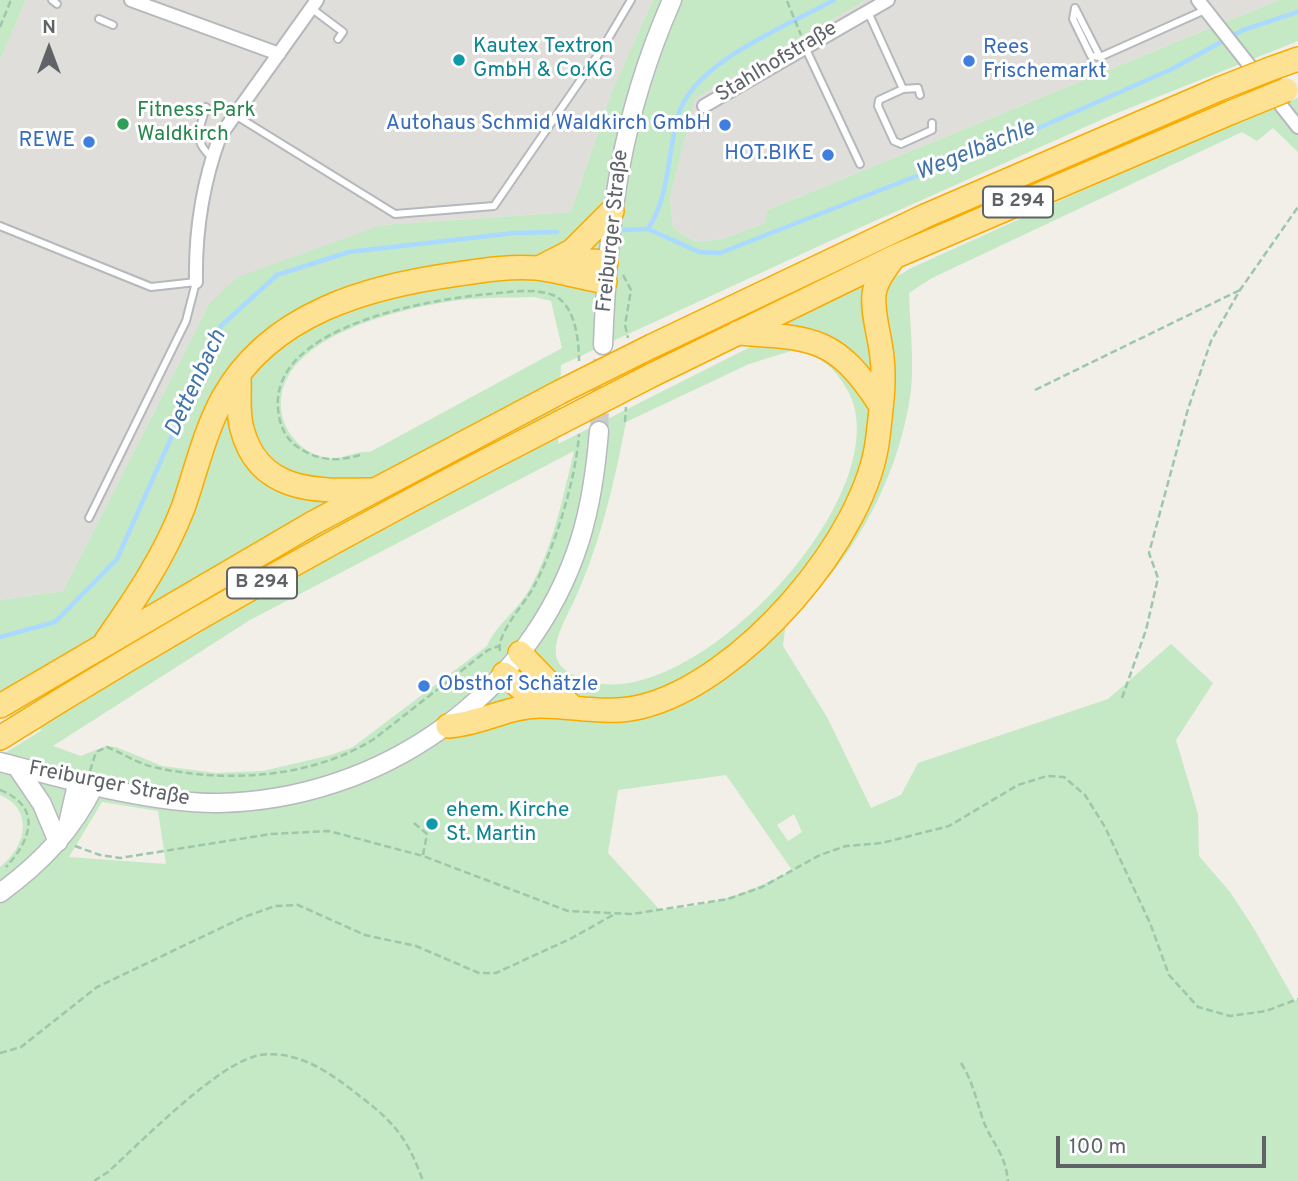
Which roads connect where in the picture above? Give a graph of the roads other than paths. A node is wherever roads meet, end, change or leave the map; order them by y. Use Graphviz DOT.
graph roads {
  1 [pos="131,0"];
  2 [pos="631,0"];
  3 [pos="672,0"];
  4 [pos="888,0"];
  5 [pos="314,4"];
  6 [pos="1201,5"];
  7 [pos="1075,8"];
  8 [pos="868,10"];
  9 [pos="99,19"];
  10 [pos="113,24"];
  11 [pos="338,39"];
  12 [pos="805,45"];
  13 [pos="279,54"];
  14 [pos="1298,59"];
  15 [pos="1292,88"];
  16 [pos="903,89"];
  17 [pos="920,95"];
  18 [pos="704,106"];
  19 [pos="206,107"];
  20 [pos="235,115"];
  21 [pos="932,123"];
  22 [pos="1298,127"];
  23 [pos="212,158"];
  24 [pos="860,164"];
  25 [pos="612,211"];
  26 [pos="0,226"];
  27 [pos="894,257"];
  28 [pos="548,264"];
  29 [pos="606,272"];
  30 [pos="197,282"];
  31 [pos="737,333"];
  32 [pos="603,345"];
  33 [pos="239,375"];
  34 [pos="879,403"];
  35 [pos="599,431"];
  36 [pos="374,490"];
  37 [pos="89,518"];
  38 [pos="106,641"];
  39 [pos="509,649"];
  40 [pos="504,674"];
  41 [pos="0,706"];
  42 [pos="542,706"];
  43 [pos="571,706"];
  44 [pos="448,726"];
  45 [pos="0,738"];
  46 [pos="9,764"];
  47 [pos="87,782"];
  48 [pos="62,837"];
  49 [pos="0,893"];
  1 -- 13 [label="street"];
  2 -- 20 [label="lane"];
  3 -- 25 [label="main road, Freiburger Straße"];
  4 -- 8 [label="street, Stahlhofstraße"];
  5 -- 11 [label="lane"];
  5 -- 13 [label="street"];
  6 -- 7 [label="lane"];
  6 -- 22 [label="street"];
  8 -- 12 [label="street, Stahlhofstraße"];
  8 -- 16 [label="lane"];
  9 -- 10 [label="lane"];
  12 -- 18 [label="street, Stahlhofstraße"];
  12 -- 24 [label="lane"];
  13 -- 20 [label="street"];
  14 -- 36 [label="highway, B 294, bridge"];
  15 -- 27 [label="highway, B 294, bridge"];
  16 -- 17 [label="lane"];
  16 -- 21 [label="lane"];
  19 -- 23 [label="lane"];
  20 -- 23 [label="street"];
  23 -- 30 [label="street"];
  25 -- 28 [label="highway"];
  25 -- 29 [label="main road, Freiburger Straße"];
  26 -- 30 [label="lane"];
  27 -- 31 [label="highway, B 294"];
  27 -- 34 [label="highway"];
  28 -- 29 [label="highway"];
  28 -- 33 [label="highway"];
  29 -- 32 [label="main road, Freiburger Straße"];
  30 -- 37 [label="lane"];
  31 -- 34 [label="highway"];
  31 -- 45 [label="highway, B 294, bridge"];
  33 -- 36 [label="highway"];
  33 -- 38 [label="highway"];
  34 -- 43 [label="highway"];
  35 -- 39 [label="main road, Freiburger Straße"];
  36 -- 38 [label="highway, B 294"];
  38 -- 41 [label="highway, B 294"];
  39 -- 40 [label="main road, Freiburger Straße"];
  39 -- 43 [label="highway"];
  40 -- 42 [label="highway"];
  40 -- 44 [label="main road, Freiburger Straße"];
  42 -- 43 [label="highway"];
  42 -- 44 [label="highway"];
  44 -- 47 [label="main road, Freiburger Straße"];
  46 -- 47 [label="main road, Freiburger Straße"];
  46 -- 48 [label="main road"];
  47 -- 48 [label="main road"];
  48 -- 49 [label="main road"];
}
